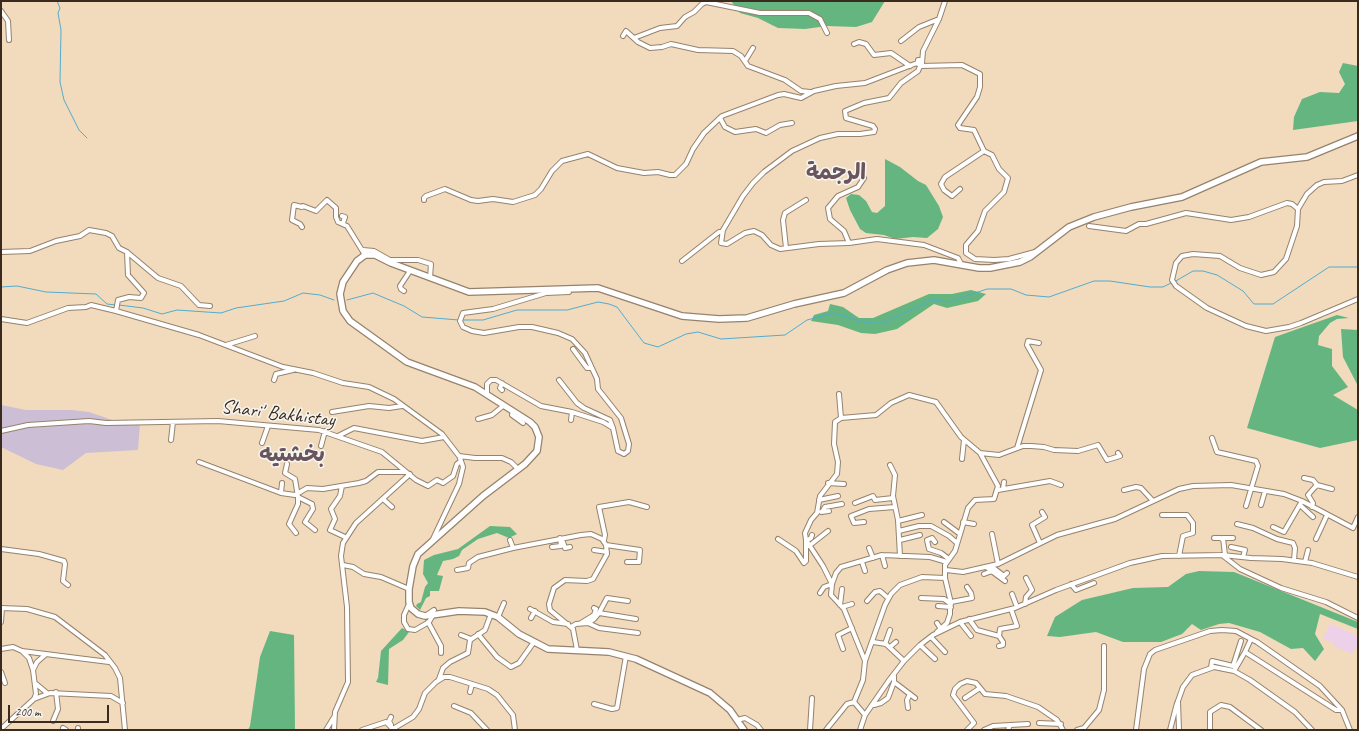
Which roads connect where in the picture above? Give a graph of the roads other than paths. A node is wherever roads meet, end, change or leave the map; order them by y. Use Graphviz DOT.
graph roads {
  1 [pos="945,1"];
  2 [pos="1,10"];
  3 [pos="940,19"];
  4 [pos="826,33"];
  5 [pos="623,36"];
  6 [pos="634,38"];
  7 [pos="9,40"];
  8 [pos="901,41"];
  9 [pos="854,44"];
  10 [pos="753,48"];
  11 [pos="745,61"];
  12 [pos="920,63"];
  13 [pos="910,66"];
  14 [pos="810,92"];
  15 [pos="720,118"];
  16 [pos="792,123"];
  17 [pos="1358,136"];
  18 [pos="984,151"];
  19 [pos="1358,175"];
  20 [pos="864,178"];
  21 [pos="960,189"];
  22 [pos="424,200"];
  23 [pos="806,200"];
  24 [pos="1298,209"];
  25 [pos="342,216"];
  26 [pos="343,224"];
  27 [pos="1089,226"];
  28 [pos="302,227"];
  29 [pos="722,232"];
  30 [pos="849,243"];
  31 [pos="786,248"];
  32 [pos="1,252"];
  33 [pos="127,252"];
  34 [pos="364,252"];
  35 [pos="1035,252"];
  36 [pos="682,261"];
  37 [pos="961,264"];
  38 [pos="410,271"];
  39 [pos="430,278"];
  40 [pos="580,288"];
  41 [pos="404,291"];
  42 [pos="1358,298"];
  43 [pos="210,306"];
  44 [pos="116,310"];
  45 [pos="1,319"];
  46 [pos="255,336"];
  47 [pos="1039,343"];
  48 [pos="226,345"];
  49 [pos="573,349"];
  50 [pos="591,368"];
  51 [pos="294,370"];
  52 [pos="274,380"];
  53 [pos="559,380"];
  54 [pos="502,383"];
  55 [pos="502,390"];
  56 [pos="839,394"];
  57 [pos="486,395"];
  58 [pos="402,406"];
  59 [pos="503,406"];
  60 [pos="332,412"];
  61 [pos="513,412"];
  62 [pos="572,412"];
  63 [pos="842,418"];
  64 [pos="478,419"];
  65 [pos="571,420"];
  66 [pos="173,422"];
  67 [pos="523,423"];
  68 [pos="268,426"];
  69 [pos="612,428"];
  70 [pos="1,431"];
  71 [pos="325,431"];
  72 [pos="338,436"];
  73 [pos="444,437"];
  74 [pos="1212,438"];
  75 [pos="171,440"];
  76 [pos="964,440"];
  77 [pos="262,443"];
  78 [pos="321,446"];
  79 [pos="1017,448"];
  80 [pos="980,453"];
  81 [pos="1118,453"];
  82 [pos="459,456"];
  83 [pos="962,459"];
  84 [pos="460,461"];
  85 [pos="199,462"];
  86 [pos="287,464"];
  87 [pos="890,465"];
  88 [pos="518,469"];
  89 [pos="408,473"];
  90 [pos="1304,478"];
  91 [pos="353,480"];
  92 [pos="1004,482"];
  93 [pos="282,483"];
  94 [pos="828,483"];
  95 [pos="357,484"];
  96 [pos="844,484"];
  97 [pos="1061,485"];
  98 [pos="1317,485"];
  99 [pos="342,486"];
  100 [pos="1252,487"];
  101 [pos="1332,488"];
  102 [pos="355,489"];
  103 [pos="1000,490"];
  104 [pos="1124,490"];
  105 [pos="1266,490"];
  106 [pos="281,493"];
  107 [pos="298,496"];
  108 [pos="838,496"];
  109 [pos="383,497"];
  110 [pos="893,498"];
  111 [pos="819,500"];
  112 [pos="1153,501"];
  113 [pos="855,503"];
  114 [pos="1301,503"];
  115 [pos="842,504"];
  116 [pos="1261,505"];
  117 [pos="1246,506"];
  118 [pos="392,507"];
  119 [pos="647,507"];
  120 [pos="895,507"];
  121 [pos="1312,507"];
  122 [pos="829,511"];
  123 [pos="1042,512"];
  124 [pos="819,513"];
  125 [pos="922,515"];
  126 [pos="1162,515"];
  127 [pos="1327,515"];
  128 [pos="1313,517"];
  129 [pos="1358,517"];
  130 [pos="898,521"];
  131 [pos="864,522"];
  132 [pos="944,522"];
  133 [pos="963,522"];
  134 [pos="974,524"];
  135 [pos="1237,524"];
  136 [pos="1273,527"];
  137 [pos="315,530"];
  138 [pos="828,531"];
  139 [pos="899,531"];
  140 [pos="296,533"];
  141 [pos="960,534"];
  142 [pos="992,534"];
  143 [pos="812,535"];
  144 [pos="920,535"];
  145 [pos="345,537"];
  146 [pos="561,538"];
  147 [pos="1214,538"];
  148 [pos="1233,538"];
  149 [pos="778,539"];
  150 [pos="1316,539"];
  151 [pos="510,540"];
  152 [pos="900,540"];
  153 [pos="1223,540"];
  154 [pos="806,541"];
  155 [pos="432,542"];
  156 [pos="935,542"];
  157 [pos="605,543"];
  158 [pos="957,543"];
  159 [pos="1040,543"];
  160 [pos="809,546"];
  161 [pos="1231,546"];
  162 [pos="552,547"];
  163 [pos="570,547"];
  164 [pos="513,548"];
  165 [pos="869,548"];
  166 [pos="1,549"];
  167 [pos="594,550"];
  168 [pos="1308,550"];
  169 [pos="607,552"];
  170 [pos="882,555"];
  171 [pos="1223,555"];
  172 [pos="900,556"];
  173 [pos="1179,556"];
  174 [pos="1243,557"];
  175 [pos="873,558"];
  176 [pos="948,560"];
  177 [pos="1294,560"];
  178 [pos="627,562"];
  179 [pos="862,562"];
  180 [pos="1305,562"];
  181 [pos="998,564"];
  182 [pos="343,565"];
  183 [pos="885,566"];
  184 [pos="989,567"];
  185 [pos="457,570"];
  186 [pos="946,570"];
  187 [pos="865,571"];
  188 [pos="992,571"];
  189 [pos="1007,573"];
  190 [pos="984,574"];
  191 [pos="1358,577"];
  192 [pos="945,578"];
  193 [pos="1026,578"];
  194 [pos="1006,581"];
  195 [pos="1094,583"];
  196 [pos="832,584"];
  197 [pos="1072,584"];
  198 [pos="68,585"];
  199 [pos="966,587"];
  200 [pos="409,589"];
  201 [pos="842,589"];
  202 [pos="820,593"];
  203 [pos="1012,594"];
  204 [pos="888,598"];
  205 [pos="921,598"];
  206 [pos="628,601"];
  207 [pos="867,601"];
  208 [pos="504,603"];
  209 [pos="409,604"];
  210 [pos="852,604"];
  211 [pos="951,604"];
  212 [pos="1025,604"];
  213 [pos="841,606"];
  214 [pos="938,606"];
  215 [pos="1017,607"];
  216 [pos="1,608"];
  217 [pos="594,608"];
  218 [pos="1011,609"];
  219 [pos="433,613"];
  220 [pos="599,613"];
  221 [pos="491,614"];
  222 [pos="531,618"];
  223 [pos="1358,618"];
  224 [pos="636,619"];
  225 [pos="968,619"];
  226 [pos="499,620"];
  227 [pos="1,622"];
  228 [pos="428,622"];
  229 [pos="960,622"];
  230 [pos="581,623"];
  231 [pos="588,623"];
  232 [pos="937,623"];
  233 [pos="570,626"];
  234 [pos="852,628"];
  235 [pos="941,629"];
  236 [pos="890,630"];
  237 [pos="638,633"];
  238 [pos="478,634"];
  239 [pos="461,635"];
  240 [pos="932,636"];
  241 [pos="971,636"];
  242 [pos="999,636"];
  243 [pos="471,639"];
  244 [pos="1251,639"];
  245 [pos="1242,641"];
  246 [pos="534,642"];
  247 [pos="873,642"];
  248 [pos="896,642"];
  249 [pos="885,644"];
  250 [pos="920,645"];
  251 [pos="999,646"];
  252 [pos="1104,646"];
  253 [pos="890,647"];
  254 [pos="1,649"];
  255 [pos="843,649"];
  256 [pos="577,650"];
  257 [pos="22,651"];
  258 [pos="945,652"];
  259 [pos="1245,652"];
  260 [pos="441,653"];
  261 [pos="45,655"];
  262 [pos="626,656"];
  263 [pos="935,659"];
  264 [pos="865,661"];
  265 [pos="904,661"];
  266 [pos="109,662"];
  267 [pos="1212,668"];
  268 [pos="33,670"];
  269 [pos="1234,671"];
  270 [pos="1,672"];
  271 [pos="894,676"];
  272 [pos="439,679"];
  273 [pos="894,682"];
  274 [pos="5,683"];
  275 [pos="36,684"];
  276 [pos="472,684"];
  277 [pos="491,685"];
  278 [pos="980,688"];
  279 [pos="490,691"];
  280 [pos="56,692"];
  281 [pos="470,692"];
  282 [pos="47,693"];
  283 [pos="910,694"];
  284 [pos="812,698"];
  285 [pos="915,698"];
  286 [pos="965,698"];
  287 [pos="34,699"];
  288 [pos="1178,701"];
  289 [pos="854,702"];
  290 [pos="123,703"];
  291 [pos="594,704"];
  292 [pos="874,704"];
  293 [pos="454,706"];
  294 [pos="908,708"];
  295 [pos="1342,710"];
  296 [pos="335,715"];
  297 [pos="865,715"];
  298 [pos="391,717"];
  299 [pos="738,720"];
  300 [pos="53,721"];
  301 [pos="1039,723"];
  302 [pos="1028,724"];
  303 [pos="1062,724"];
  304 [pos="757,725"];
  305 [pos="1010,725"];
  306 [pos="1,729"];
  307 [pos="393,729"];
  308 [pos="984,729"];
  309 [pos="125,730"];
  310 [pos="326,730"];
  311 [pos="334,730"];
  312 [pos="362,730"];
  313 [pos="487,730"];
  314 [pos="515,730"];
  315 [pos="744,730"];
  316 [pos="761,730"];
  317 [pos="766,730"];
  318 [pos="810,730"];
  319 [pos="826,730"];
  320 [pos="860,730"];
  321 [pos="967,730"];
  322 [pos="1008,730"];
  323 [pos="1064,730"];
  324 [pos="1077,730"];
  325 [pos="1136,730"];
  326 [pos="1170,730"];
  327 [pos="1179,730"];
  328 [pos="1210,730"];
  329 [pos="1262,730"];
  330 [pos="1312,730"];
  331 [pos="1350,730"];
  1 -- 3 [label="street"];
  2 -- 7 [label="street"];
  3 -- 8 [label="street"];
  3 -- 12 [label="street"];
  4 -- 6 [label="street"];
  5 -- 6 [label="street"];
  6 -- 11 [label="street"];
  9 -- 13 [label="street"];
  10 -- 11 [label="street"];
  11 -- 14 [label="street"];
  12 -- 13 [label="street"];
  12 -- 18 [label="street"];
  12 -- 29 [label="street"];
  13 -- 14 [label="street"];
  14 -- 15 [label="street"];
  15 -- 16 [label="street"];
  15 -- 22 [label="street"];
  17 -- 35 [label="main road"];
  18 -- 21 [label="street"];
  18 -- 35 [label="street"];
  19 -- 24 [label="street"];
  20 -- 30 [label="street"];
  23 -- 31 [label="street"];
  24 -- 27 [label="street"];
  24 -- 42 [label="street"];
  25 -- 26 [label="street"];
  26 -- 28 [label="street"];
  26 -- 34 [label="street"];
  29 -- 31 [label="street"];
  29 -- 36 [label="street"];
  30 -- 31 [label="street"];
  30 -- 37 [label="street"];
  32 -- 33 [label="street"];
  33 -- 43 [label="street"];
  33 -- 44 [label="street"];
  34 -- 38 [label="main road"];
  34 -- 39 [label="street"];
  34 -- 57 [label="main road"];
  35 -- 37 [label="main road"];
  37 -- 40 [label="main road"];
  38 -- 39 [label="main road"];
  38 -- 41 [label="street"];
  39 -- 40 [label="main road"];
  40 -- 50 [label="street"];
  44 -- 45 [label="street"];
  44 -- 48 [label="street"];
  46 -- 48 [label="street"];
  47 -- 79 [label="street"];
  48 -- 51 [label="street"];
  49 -- 50 [label="street"];
  50 -- 69 [label="street"];
  51 -- 52 [label="street"];
  51 -- 58 [label="street"];
  53 -- 69 [label="street"];
  54 -- 55 [label="street"];
  54 -- 57 [label="street"];
  54 -- 62 [label="street"];
  56 -- 63 [label="street"];
  57 -- 59 [label="main road"];
  58 -- 60 [label="street"];
  58 -- 73 [label="street"];
  59 -- 61 [label="main road"];
  59 -- 64 [label="street"];
  61 -- 67 [label="street"];
  61 -- 88 [label="main road"];
  62 -- 65 [label="street"];
  62 -- 69 [label="street"];
  63 -- 76 [label="street"];
  63 -- 94 [label="street"];
  66 -- 68 [label="street, Shari' Bakhistay"];
  66 -- 70 [label="street, Shari' Bakhistay"];
  66 -- 75 [label="street"];
  68 -- 71 [label="street, Shari' Bakhistay"];
  68 -- 77 [label="street"];
  71 -- 72 [label="street, Shari' Bakhistay"];
  71 -- 78 [label="street"];
  72 -- 73 [label="street"];
  72 -- 89 [label="street, Shari' Bakhistay"];
  73 -- 82 [label="street"];
  74 -- 100 [label="street"];
  76 -- 80 [label="street"];
  76 -- 83 [label="street"];
  79 -- 80 [label="street"];
  79 -- 81 [label="street"];
  80 -- 103 [label="street"];
  82 -- 84 [label="street"];
  82 -- 88 [label="street"];
  84 -- 89 [label="street, Shari' Bakhistay"];
  84 -- 155 [label="street"];
  85 -- 106 [label="street"];
  86 -- 107 [label="street"];
  87 -- 110 [label="street"];
  88 -- 155 [label="main road"];
  89 -- 95 [label="street"];
  89 -- 109 [label="street"];
  90 -- 98 [label="street"];
  91 -- 95 [label="street"];
  92 -- 103 [label="street"];
  93 -- 106 [label="street"];
  94 -- 96 [label="street"];
  94 -- 111 [label="street"];
  95 -- 99 [label="street"];
  95 -- 102 [label="street"];
  97 -- 103 [label="street"];
  98 -- 101 [label="street"];
  98 -- 121 [label="street"];
  99 -- 107 [label="street"];
  99 -- 145 [label="street"];
  100 -- 105 [label="street"];
  100 -- 112 [label="street"];
  100 -- 117 [label="street"];
  103 -- 133 [label="street"];
  104 -- 112 [label="street"];
  105 -- 114 [label="street"];
  105 -- 116 [label="street"];
  106 -- 107 [label="street"];
  107 -- 137 [label="street"];
  107 -- 140 [label="street"];
  108 -- 111 [label="street"];
  109 -- 118 [label="street"];
  109 -- 145 [label="street"];
  110 -- 113 [label="street"];
  110 -- 120 [label="street"];
  111 -- 124 [label="street"];
  112 -- 159 [label="street"];
  114 -- 121 [label="street"];
  114 -- 128 [label="street"];
  114 -- 136 [label="street"];
  115 -- 124 [label="street"];
  119 -- 157 [label="street"];
  120 -- 130 [label="street"];
  120 -- 131 [label="street"];
  121 -- 127 [label="street"];
  122 -- 124 [label="street"];
  123 -- 159 [label="street"];
  124 -- 154 [label="street"];
  125 -- 130 [label="street"];
  126 -- 173 [label="street"];
  127 -- 129 [label="street"];
  127 -- 150 [label="street"];
  130 -- 139 [label="street"];
  132 -- 141 [label="street"];
  133 -- 134 [label="street"];
  133 -- 141 [label="street"];
  135 -- 177 [label="street"];
  138 -- 160 [label="street"];
  139 -- 152 [label="street"];
  139 -- 158 [label="street"];
  141 -- 158 [label="street"];
  142 -- 181 [label="street"];
  143 -- 154 [label="street"];
  144 -- 152 [label="street"];
  145 -- 182 [label="street"];
  146 -- 157 [label="street"];
  146 -- 162 [label="street"];
  146 -- 163 [label="street"];
  146 -- 164 [label="street"];
  147 -- 153 [label="street"];
  148 -- 153 [label="street"];
  149 -- 154 [label="street"];
  151 -- 164 [label="street"];
  152 -- 172 [label="street"];
  153 -- 171 [label="street"];
  154 -- 160 [label="street"];
  155 -- 200 [label="main road"];
  156 -- 176 [label="street"];
  157 -- 169 [label="street"];
  157 -- 178 [label="street"];
  158 -- 176 [label="street"];
  159 -- 181 [label="street"];
  160 -- 196 [label="street"];
  161 -- 174 [label="street"];
  164 -- 185 [label="street"];
  165 -- 175 [label="street"];
  166 -- 198 [label="street"];
  167 -- 169 [label="street"];
  168 -- 180 [label="street"];
  169 -- 233 [label="street"];
  170 -- 172 [label="street"];
  170 -- 175 [label="street"];
  170 -- 183 [label="street"];
  171 -- 173 [label="street"];
  171 -- 174 [label="street"];
  171 -- 223 [label="street"];
  172 -- 176 [label="street"];
  173 -- 197 [label="street"];
  174 -- 177 [label="street"];
  175 -- 179 [label="street"];
  176 -- 186 [label="street"];
  177 -- 180 [label="street"];
  179 -- 187 [label="street"];
  179 -- 196 [label="street"];
  180 -- 191 [label="street"];
  181 -- 184 [label="street"];
  182 -- 200 [label="street"];
  182 -- 296 [label="street"];
  184 -- 186 [label="street"];
  184 -- 188 [label="street"];
  184 -- 189 [label="street"];
  186 -- 192 [label="street"];
  188 -- 190 [label="street"];
  188 -- 194 [label="street"];
  192 -- 204 [label="street"];
  192 -- 211 [label="street"];
  193 -- 212 [label="street"];
  195 -- 197 [label="street"];
  196 -- 202 [label="street"];
  196 -- 213 [label="street"];
  197 -- 212 [label="street"];
  199 -- 211 [label="street"];
  200 -- 209 [label="main road"];
  201 -- 213 [label="street"];
  203 -- 215 [label="street"];
  204 -- 207 [label="street"];
  204 -- 247 [label="street"];
  205 -- 211 [label="street"];
  206 -- 220 [label="street"];
  208 -- 226 [label="street"];
  209 -- 219 [label="main road"];
  209 -- 228 [label="street"];
  210 -- 213 [label="street"];
  211 -- 214 [label="street"];
  211 -- 235 [label="street"];
  212 -- 215 [label="street"];
  213 -- 234 [label="street"];
  215 -- 218 [label="street"];
  216 -- 227 [label="street"];
  216 -- 266 [label="street"];
  217 -- 230 [label="street"];
  218 -- 225 [label="street"];
  218 -- 242 [label="street"];
  219 -- 221 [label="main road"];
  219 -- 228 [label="street"];
  220 -- 224 [label="street"];
  220 -- 231 [label="street"];
  221 -- 226 [label="main road"];
  221 -- 238 [label="street"];
  222 -- 233 [label="street"];
  225 -- 229 [label="street"];
  225 -- 242 [label="street"];
  226 -- 246 [label="main road"];
  228 -- 260 [label="street"];
  229 -- 240 [label="street"];
  229 -- 241 [label="street"];
  230 -- 231 [label="street"];
  230 -- 233 [label="street"];
  231 -- 237 [label="street"];
  232 -- 235 [label="street"];
  233 -- 256 [label="street"];
  234 -- 255 [label="street"];
  234 -- 264 [label="street"];
  235 -- 240 [label="street"];
  236 -- 249 [label="street"];
  238 -- 243 [label="street"];
  238 -- 246 [label="street"];
  239 -- 243 [label="street"];
  240 -- 250 [label="street"];
  240 -- 258 [label="street"];
  242 -- 251 [label="street"];
  243 -- 272 [label="street"];
  244 -- 259 [label="street"];
  244 -- 295 [label="street"];
  244 -- 325 [label="street"];
  245 -- 267 [label="street"];
  246 -- 256 [label="main road"];
  247 -- 249 [label="street"];
  247 -- 264 [label="street"];
  248 -- 253 [label="street"];
  249 -- 253 [label="street"];
  250 -- 263 [label="street"];
  250 -- 265 [label="street"];
  252 -- 324 [label="street"];
  253 -- 265 [label="street"];
  254 -- 257 [label="street"];
  256 -- 262 [label="main road"];
  257 -- 261 [label="street"];
  257 -- 268 [label="street"];
  259 -- 269 [label="street"];
  259 -- 295 [label="street"];
  261 -- 266 [label="street"];
  261 -- 268 [label="street"];
  262 -- 291 [label="street"];
  262 -- 299 [label="main road"];
  264 -- 289 [label="street"];
  265 -- 271 [label="street"];
  266 -- 290 [label="street"];
  267 -- 269 [label="street"];
  267 -- 288 [label="street"];
  268 -- 275 [label="street"];
  269 -- 330 [label="street"];
  270 -- 274 [label="street"];
  271 -- 273 [label="street"];
  271 -- 292 [label="street"];
  272 -- 276 [label="street"];
  272 -- 307 [label="street"];
  273 -- 283 [label="street"];
  273 -- 292 [label="street"];
  275 -- 282 [label="street"];
  275 -- 287 [label="street"];
  276 -- 279 [label="street"];
  276 -- 281 [label="street"];
  277 -- 279 [label="street"];
  278 -- 286 [label="street"];
  278 -- 303 [label="street"];
  278 -- 321 [label="street"];
  279 -- 314 [label="street"];
  280 -- 282 [label="street"];
  280 -- 290 [label="street"];
  280 -- 300 [label="street"];
  282 -- 287 [label="street"];
  283 -- 285 [label="street"];
  283 -- 294 [label="street"];
  284 -- 318 [label="street"];
  287 -- 306 [label="street"];
  288 -- 326 [label="street"];
  288 -- 327 [label="street"];
  289 -- 297 [label="street"];
  289 -- 319 [label="street"];
  290 -- 309 [label="street"];
  292 -- 297 [label="street"];
  293 -- 313 [label="street"];
  295 -- 331 [label="street"];
  296 -- 310 [label="street"];
  296 -- 311 [label="street"];
  297 -- 320 [label="street"];
  298 -- 307 [label="street"];
  299 -- 304 [label="street"];
  299 -- 315 [label="main road"];
  301 -- 303 [label="street"];
  302 -- 305 [label="street"];
  303 -- 323 [label="street"];
  304 -- 316 [label="street"];
  304 -- 317 [label="street"];
  305 -- 308 [label="street"];
  305 -- 322 [label="street"];
  307 -- 312 [label="street"];
  328 -- 329 [label="street"];
}
